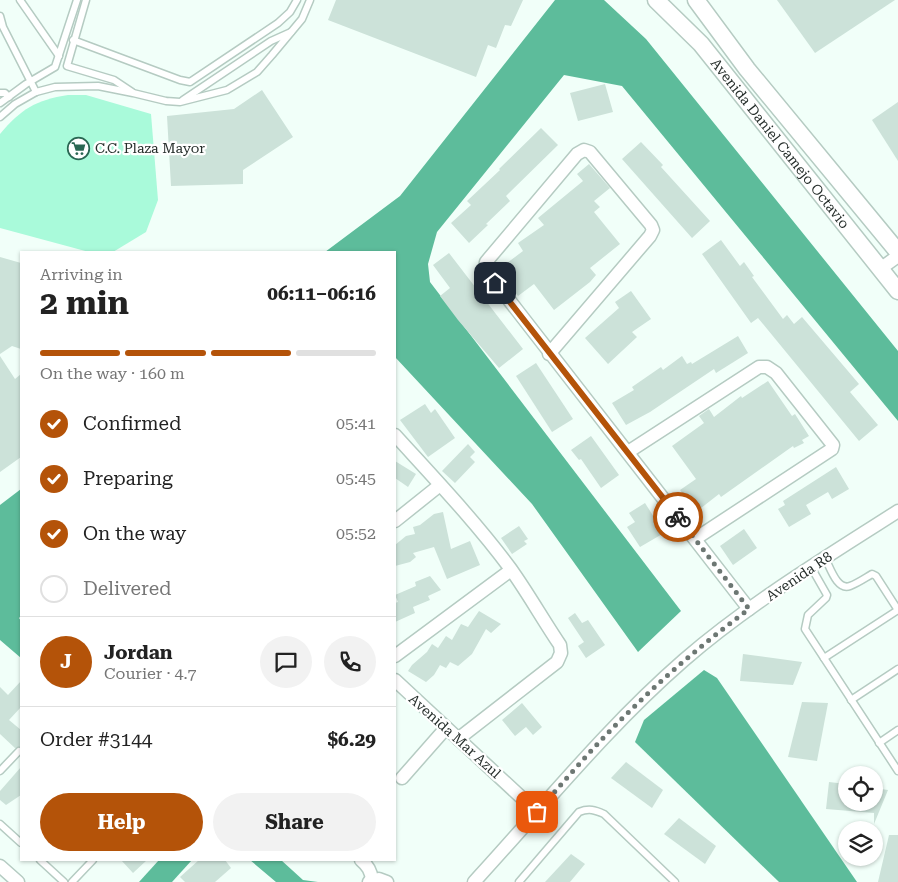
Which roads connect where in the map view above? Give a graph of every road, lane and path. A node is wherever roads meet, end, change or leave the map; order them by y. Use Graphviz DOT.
graph roads {
  1 [pos="20,0"];
  2 [pos="77,0"];
  3 [pos="86,0"];
  4 [pos="297,0"];
  5 [pos="310,0"];
  6 [pos="656,0"];
  7 [pos="696,0"];
  8 [pos="0,16"];
  9 [pos="292,32"];
  10 [pos="74,40"];
  11 [pos="59,56"];
  12 [pos="31,82"];
  13 [pos="36,92"];
  14 [pos="133,92"];
  15 [pos="0,93"];
  16 [pos="9,97"];
  17 [pos="180,102"];
  18 [pos="0,103"];
  19 [pos="0,117"];
  20 [pos="877,226"];
  21 [pos="898,230"];
  22 [pos="898,252"];
  23 [pos="898,256"];
  24 [pos="880,269"];
  25 [pos="898,291"];
  26 [pos="550,354"];
  27 [pos="396,436"];
  28 [pos="628,452"];
  29 [pos="440,485"];
  30 [pos="898,511"];
  31 [pos="396,520"];
  32 [pos="695,540"];
  33 [pos="825,558"];
  34 [pos="811,567"];
  35 [pos="511,570"];
  36 [pos="749,609"];
  37 [pos="898,610"];
  38 [pos="396,655"];
  39 [pos="824,658"];
  40 [pos="898,669"];
  41 [pos="396,681"];
  42 [pos="852,700"];
  43 [pos="446,728"];
  44 [pos="898,730"];
  45 [pos="458,739"];
  46 [pos="880,742"];
  47 [pos="19,751"];
  48 [pos="0,771"];
  49 [pos="898,771"];
  50 [pos="402,778"];
  51 [pos="537,812"];
  52 [pos="0,824"];
  53 [pos="20,842"];
  54 [pos="41,861"];
  55 [pos="92,861"];
  56 [pos="362,861"];
  57 [pos="0,866"];
  58 [pos="370,881"];
  59 [pos="18,882"];
  60 [pos="64,882"];
  61 [pos="72,882"];
  62 [pos="387,882"];
  63 [pos="474,882"];
  64 [pos="518,882"];
  65 [pos="675,882"];
  1 -- 11 [label="lane"];
  2 -- 11 [label="lane"];
  3 -- 10 [label="lane"];
  4 -- 10 [label="lane"];
  5 -- 9 [label="lane"];
  6 -- 24 [label="street, Avenida Daniel Camejo Octavio"];
  7 -- 20 [label="street, Avenida Daniel Camejo Octavio"];
  8 -- 12 [label="lane"];
  9 -- 17 [label="lane"];
  9 -- 17 [label="lane"];
  10 -- 14 [label="lane"];
  11 -- 12 [label="lane"];
  12 -- 13 [label="lane"];
  12 -- 16 [label="lane"];
  13 -- 14 [label="lane"];
  13 -- 19 [label="lane"];
  14 -- 17 [label="lane"];
  15 -- 16 [label="lane"];
  16 -- 18 [label="lane"];
  20 -- 21 [label="street"];
  20 -- 22 [label="street, Avenida Daniel Camejo Octavio"];
  23 -- 24 [label="street"];
  24 -- 25 [label="street, Avenida Daniel Camejo Octavio"];
  26 -- 26 [label="street"];
  26 -- 28 [label="street"];
  27 -- 29 [label="street"];
  28 -- 32 [label="street"];
  28 -- 32 [label="street"];
  29 -- 31 [label="street"];
  29 -- 35 [label="street"];
  30 -- 33 [label="street, Avenida R8"];
  32 -- 36 [label="street"];
  33 -- 34 [label="street, Avenida R8"];
  33 -- 37 [label="lane"];
  34 -- 36 [label="street, Avenida R8"];
  34 -- 39 [label="lane"];
  35 -- 38 [label="street"];
  35 -- 45 [label="street"];
  36 -- 51 [label="street, Avenida R8"];
  37 -- 39 [label="lane"];
  39 -- 42 [label="lane"];
  40 -- 42 [label="lane"];
  41 -- 43 [label="street, Avenida Mar Azul"];
  42 -- 46 [label="lane"];
  43 -- 45 [label="street, Avenida Mar Azul"];
  43 -- 50 [label="street"];
  44 -- 46 [label="lane"];
  45 -- 51 [label="street, Avenida Mar Azul"];
  46 -- 49 [label="lane"];
  47 -- 48 [label="lane"];
  51 -- 63 [label="street, Avenida R8"];
  52 -- 53 [label="lane"];
  54 -- 60 [label="lane"];
  55 -- 61 [label="lane"];
  56 -- 58 [label="street"];
  57 -- 59 [label="street"];
  58 -- 62 [label="street"];
  64 -- 65 [label="lane"];
}
